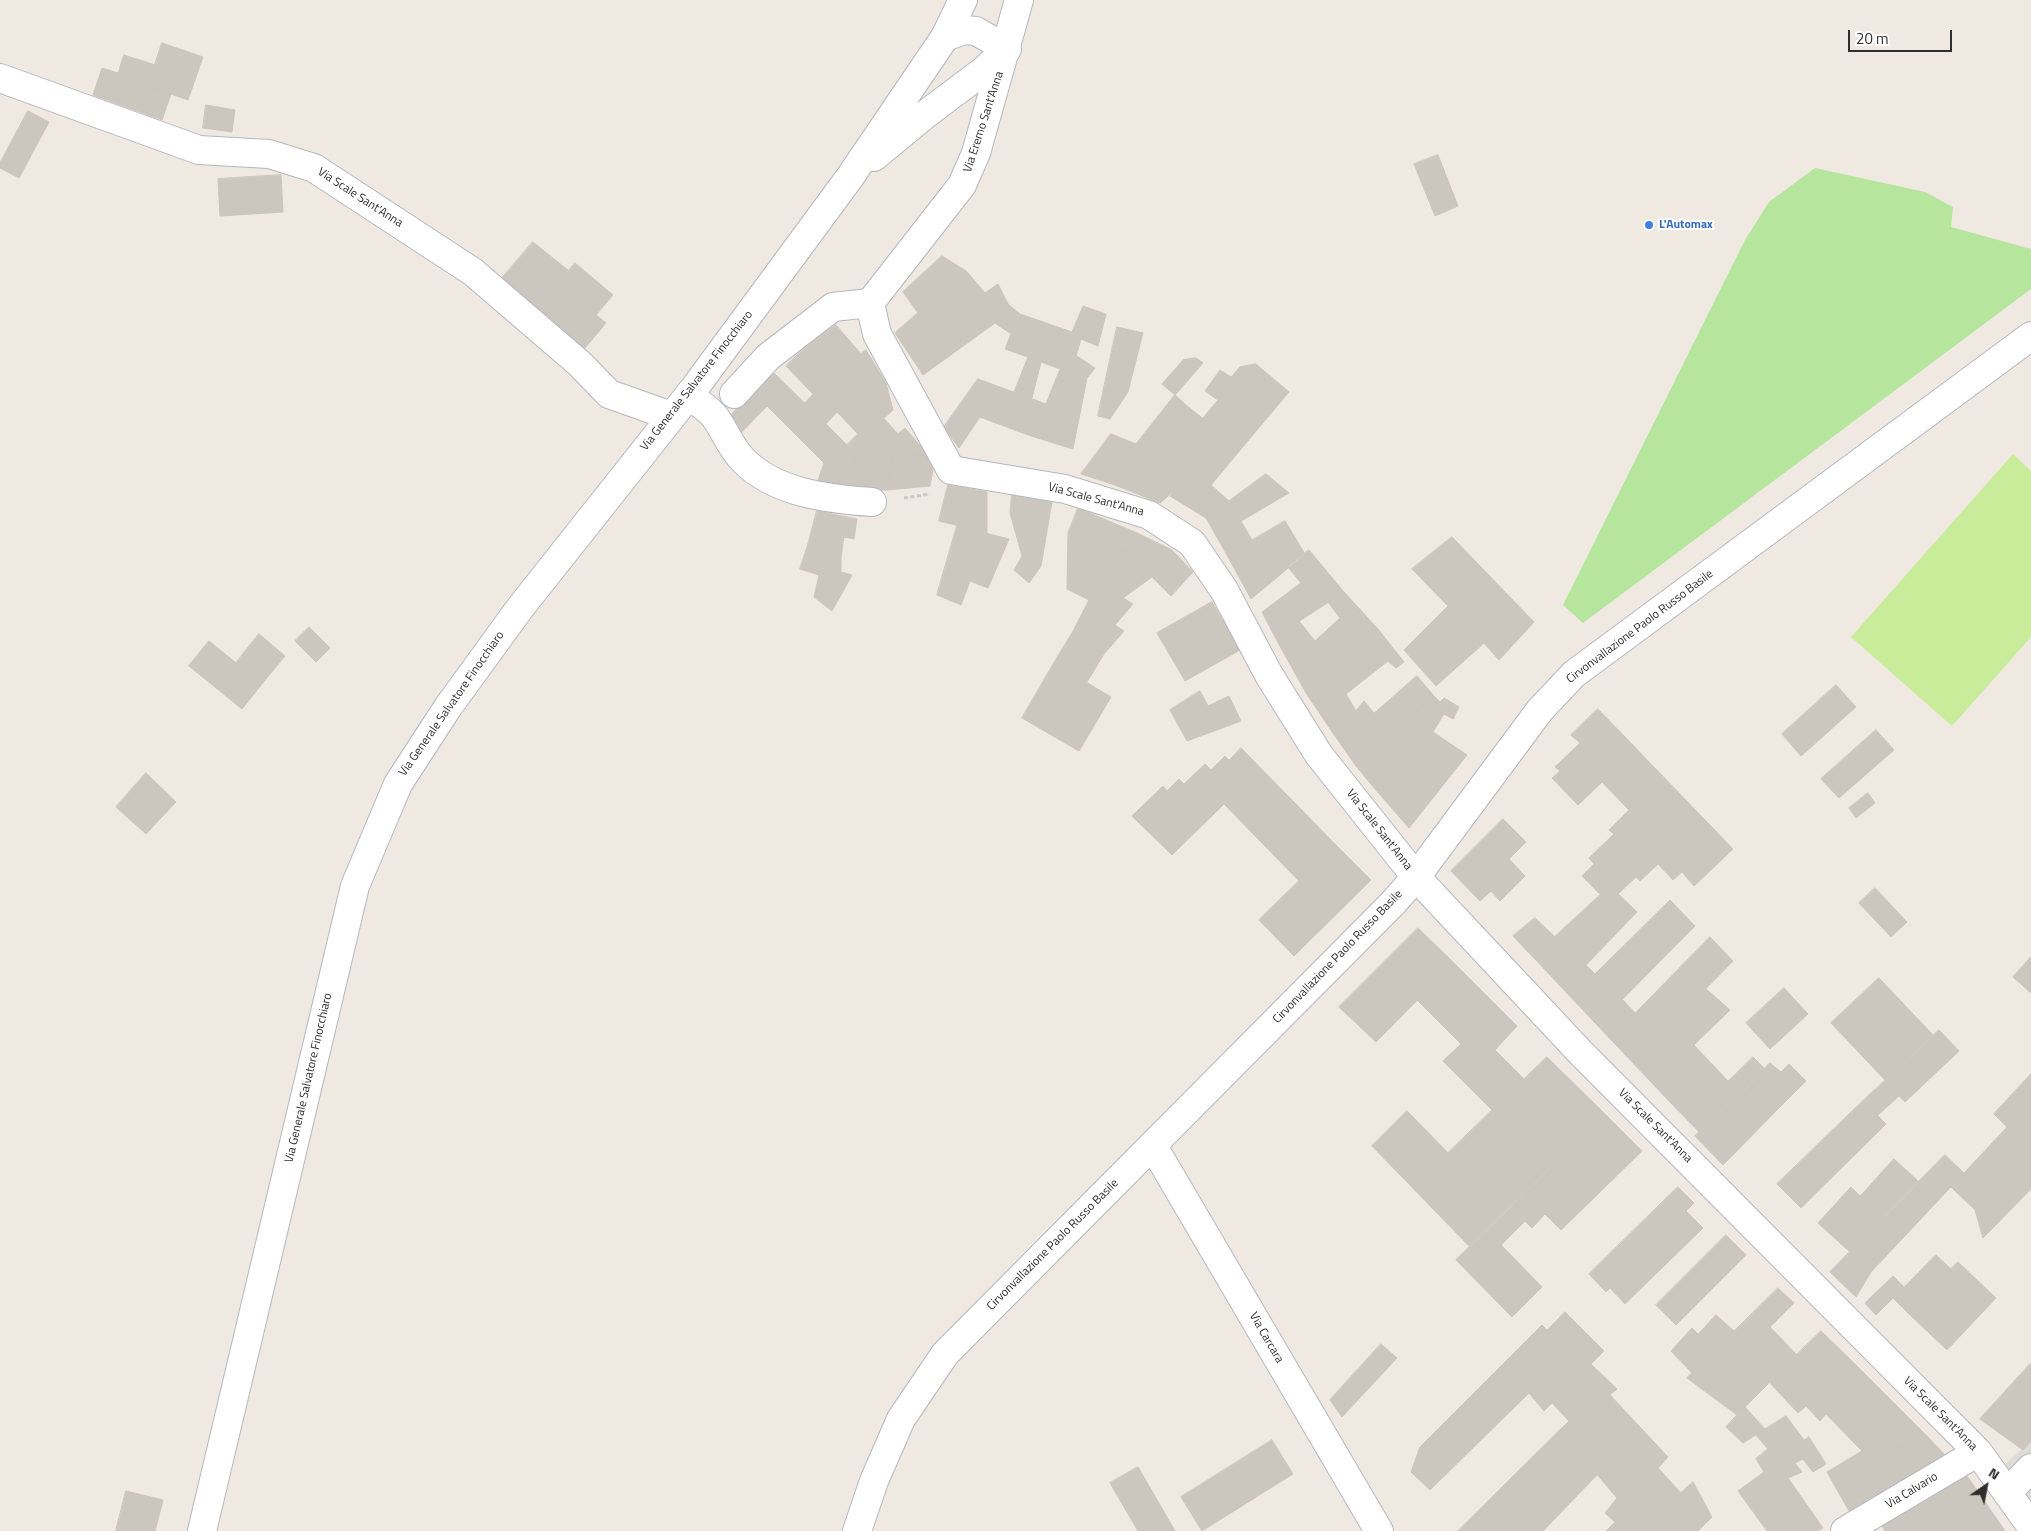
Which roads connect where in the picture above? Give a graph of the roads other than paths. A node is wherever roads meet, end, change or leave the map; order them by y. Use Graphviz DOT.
graph roads {
  1 [pos="963,0"];
  2 [pos="1019,0"];
  3 [pos="945,37"];
  4 [pos="1006,49"];
  5 [pos="0,78"];
  6 [pos="850,177"];
  7 [pos="870,303"];
  8 [pos="2031,336"];
  9 [pos="734,394"];
  10 [pos="689,395"];
  11 [pos="671,416"];
  12 [pos="872,502"];
  13 [pos="1416,877"];
  14 [pos="1153,1146"];
  15 [pos="1978,1452"];
  16 [pos="2031,1468"];
  17 [pos="2007,1493"];
  18 [pos="2031,1526"];
  19 [pos="202,1531"];
  20 [pos="857,1531"];
  21 [pos="1378,1531"];
  22 [pos="1845,1531"];
  1 -- 3 [label="street"];
  2 -- 4 [label="street, Via Eremo Sant'Anna"];
  3 -- 4 [label="street"];
  3 -- 6 [label="street"];
  4 -- 6 [label="street"];
  4 -- 7 [label="street, Via Eremo Sant'Anna"];
  5 -- 11 [label="street, Via Scale Sant'Anna"];
  6 -- 10 [label="street, Via Generale Salvatore Finocchiaro"];
  7 -- 9 [label="street"];
  7 -- 13 [label="street, Via Scale Sant'Anna"];
  8 -- 13 [label="street, Cirvonvallazione Paolo Russo Basile"];
  10 -- 11 [label="street, Via Generale Salvatore Finocchiaro"];
  10 -- 12 [label="street"];
  11 -- 19 [label="street, Via Generale Salvatore Finocchiaro"];
  13 -- 14 [label="street, Cirvonvallazione Paolo Russo Basile"];
  13 -- 15 [label="street, Via Scale Sant'Anna"];
  14 -- 20 [label="street, Cirvonvallazione Paolo Russo Basile"];
  14 -- 21 [label="street, Via Carcara"];
  15 -- 17 [label="street, Via Scale Sant'Anna"];
  15 -- 22 [label="street, Via Calvario"];
  16 -- 17 [label="street"];
  17 -- 18 [label="street, Via Scale Sant'Anna"];
}
